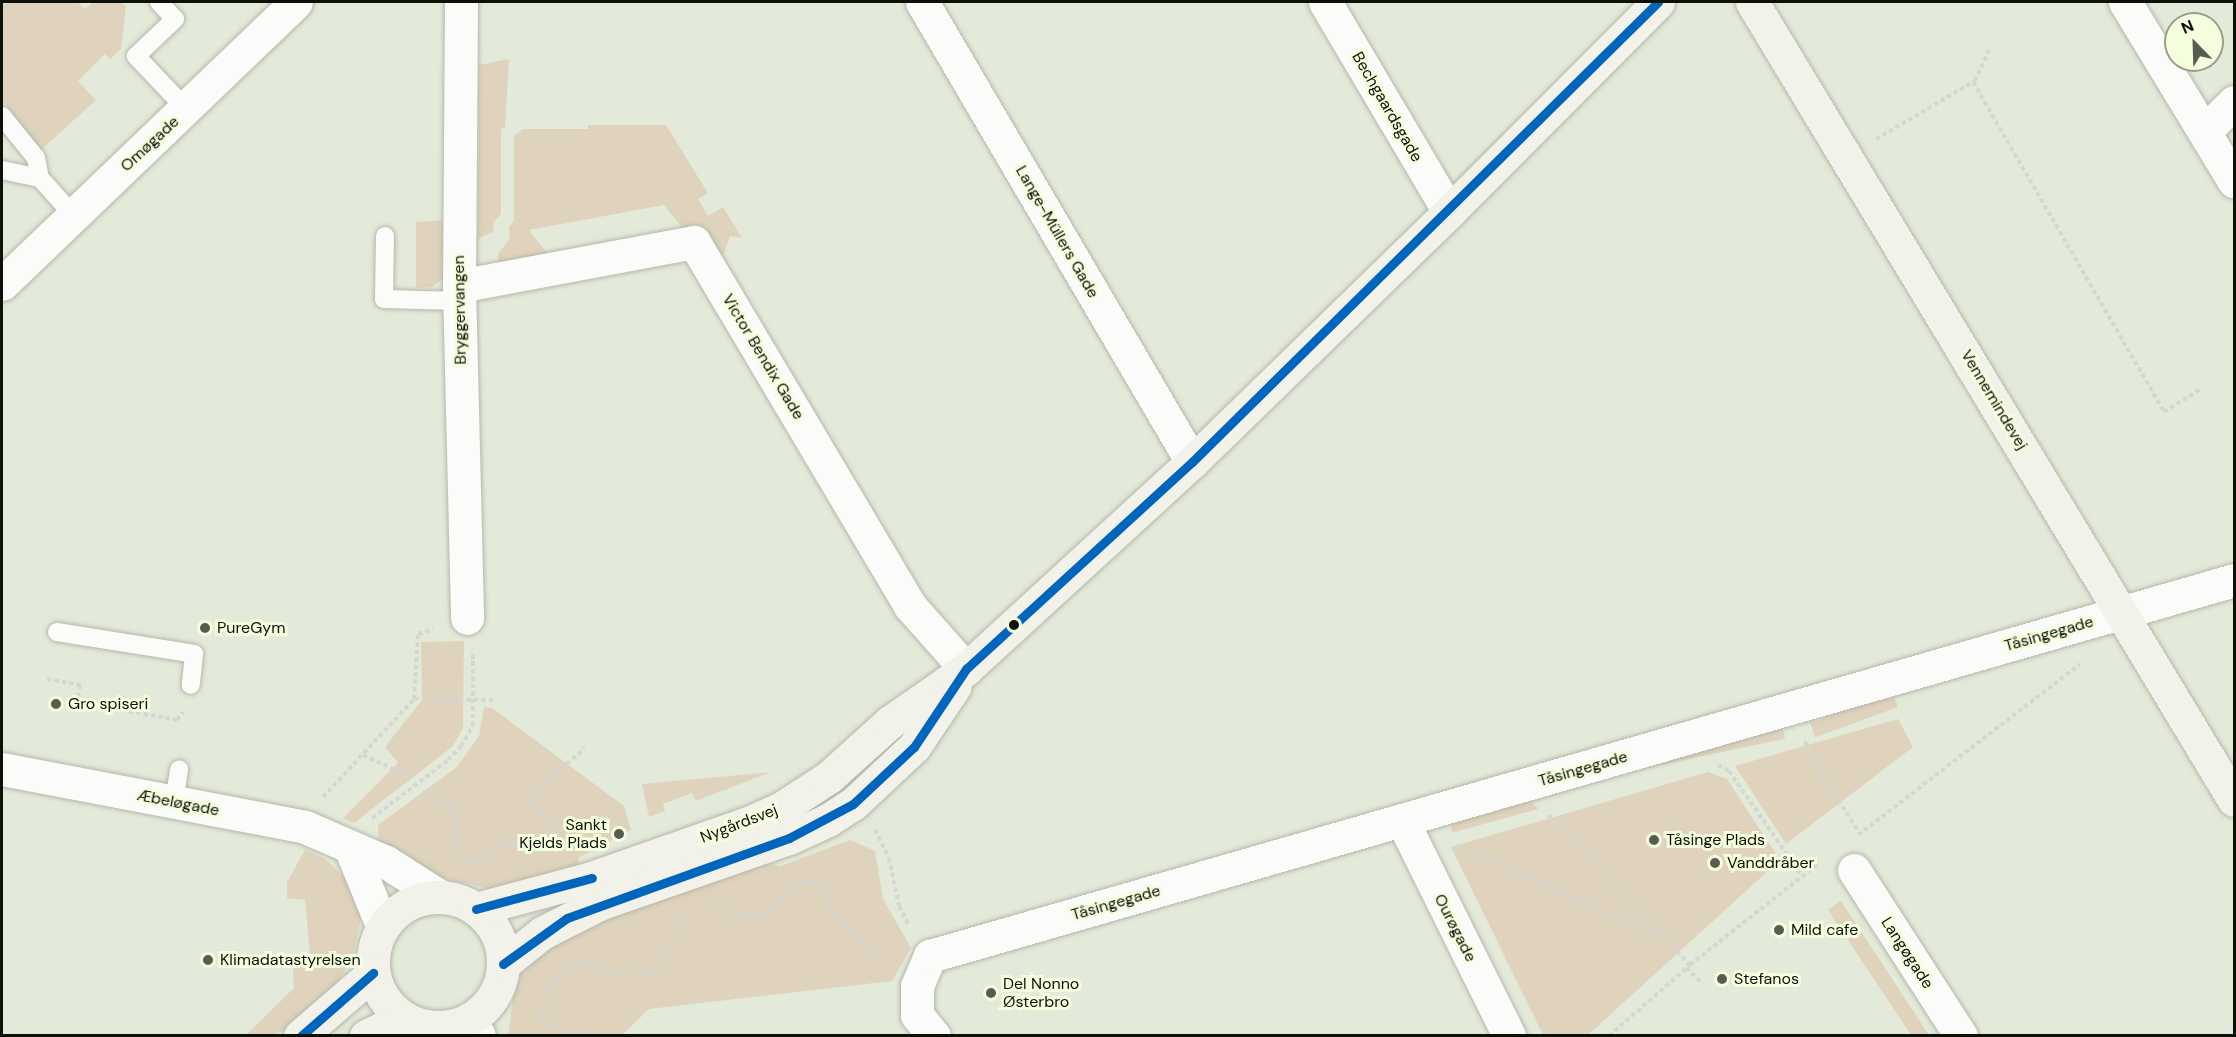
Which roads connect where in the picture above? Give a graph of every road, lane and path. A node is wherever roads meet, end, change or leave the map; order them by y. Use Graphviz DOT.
graph roads {
  1 [pos="159,2"];
  2 [pos="296,2"];
  3 [pos="461,2"];
  4 [pos="922,2"];
  5 [pos="1325,2"];
  6 [pos="1658,2"];
  7 [pos="1752,2"];
  8 [pos="2125,2"];
  9 [pos="1990,46"];
  10 [pos="1973,82"];
  11 [pos="2235,102"];
  12 [pos="187,110"];
  13 [pos="2,116"];
  14 [pos="2205,130"];
  15 [pos="1847,156"];
  16 [pos="2,170"];
  17 [pos="40,178"];
  18 [pos="2235,181"];
  19 [pos="1449,212"];
  20 [pos="74,216"];
  21 [pos="385,236"];
  22 [pos="2,284"];
  23 [pos="459,293"];
  24 [pos="2201,389"];
  25 [pos="1192,462"];
  26 [pos="2235,580"];
  27 [pos="2122,613"];
  28 [pos="467,618"];
  29 [pos="57,632"];
  30 [pos="966,669"];
  31 [pos="47,679"];
  32 [pos="190,694"];
  33 [pos="414,699"];
  34 [pos="475,700"];
  35 [pos="496,700"];
  36 [pos="1794,707"];
  37 [pos="1707,732"];
  38 [pos="585,748"];
  39 [pos="362,755"];
  40 [pos="2,769"];
  41 [pos="179,769"];
  42 [pos="411,777"];
  43 [pos="1530,784"];
  44 [pos="423,790"];
  45 [pos="2235,800"];
  46 [pos="174,802"];
  47 [pos="317,802"];
  48 [pos="853,804"];
  49 [pos="1402,820"];
  50 [pos="1447,841"];
  51 [pos="350,847"];
  52 [pos="1854,870"];
  53 [pos="1802,876"];
  54 [pos="441,897"];
  55 [pos="707,900"];
  56 [pos="686,908"];
  57 [pos="476,909"];
  58 [pos="383,928"];
  59 [pos="1666,939"];
  60 [pos="930,956"];
  61 [pos="877,958"];
  62 [pos="503,964"];
  63 [pos="373,973"];
  64 [pos="1703,984"];
  65 [pos="403,1018"];
  66 [pos="474,1027"];
  67 [pos="300,1035"];
  68 [pos="366,1035"];
  69 [pos="596,1035"];
  70 [pos="934,1035"];
  71 [pos="1509,1035"];
  72 [pos="1961,1035"];
  1 -- 12 [label="lane"];
  2 -- 12 [label="street, Omøgade"];
  3 -- 23 [label="street, Bryggervangen"];
  4 -- 25 [label="street, Lange-Müllers Gade"];
  5 -- 19 [label="street, Bechgaardsgade"];
  6 -- 19 [label="street, Nygårdsvej"];
  7 -- 15 [label="street, Vennemindevej"];
  8 -- 14 [label="street"];
  9 -- 10 [label="path"];
  10 -- 15 [label="path"];
  10 -- 24 [label="path"];
  11 -- 14 [label="street"];
  12 -- 20 [label="street, Omøgade"];
  13 -- 17 [label="lane"];
  14 -- 18 [label="street"];
  15 -- 27 [label="street, Vennemindevej"];
  16 -- 17 [label="lane"];
  17 -- 20 [label="lane"];
  19 -- 25 [label="street, Nygårdsvej"];
  20 -- 22 [label="street, Omøgade"];
  21 -- 23 [label="lane"];
  23 -- 28 [label="street, Bryggervangen"];
  23 -- 30 [label="street, Victor Bendix Gade"];
  25 -- 30 [label="street, Nygårdsvej"];
  26 -- 27 [label="street, Tåsingegade"];
  27 -- 36 [label="street, Tåsingegade"];
  27 -- 45 [label="street, Vennemindevej"];
  28 -- 33 [label="path"];
  28 -- 34 [label="path"];
  29 -- 32 [label="lane"];
  30 -- 48 [label="street, Nygårdsvej"];
  30 -- 57 [label="street, Nygårdsvej"];
  31 -- 32 [label="path"];
  33 -- 34 [label="path"];
  33 -- 39 [label="path"];
  34 -- 35 [label="path"];
  34 -- 51 [label="path"];
  36 -- 37 [label="street, Tåsingegade"];
  36 -- 52 [label="path"];
  37 -- 43 [label="street, Tåsingegade"];
  37 -- 53 [label="path"];
  38 -- 44 [label="path"];
  39 -- 42 [label="path"];
  39 -- 47 [label="path"];
  40 -- 46 [label="street, Æbeløgade"];
  41 -- 46 [label="lane"];
  43 -- 49 [label="street, Tåsingegade"];
  43 -- 59 [label="path"];
  46 -- 51 [label="street, Æbeløgade"];
  48 -- 60 [label="path"];
  48 -- 62 [label="street, Nygårdsvej"];
  49 -- 60 [label="street, Tåsingegade"];
  49 -- 71 [label="street, Ourøgade"];
  50 -- 59 [label="path"];
  51 -- 54 [label="street, Æbeløgade"];
  51 -- 58 [label="street"];
  52 -- 72 [label="street, Langøgade"];
  54 -- 57 [label="street"];
  54 -- 58 [label="street"];
  55 -- 61 [label="path"];
  56 -- 69 [label="path"];
  57 -- 62 [label="street"];
  58 -- 63 [label="street"];
  59 -- 64 [label="path"];
  60 -- 70 [label="street"];
  62 -- 66 [label="street"];
  63 -- 65 [label="street"];
  63 -- 67 [label="street"];
  65 -- 66 [label="street"];
  65 -- 68 [label="street"];
}
